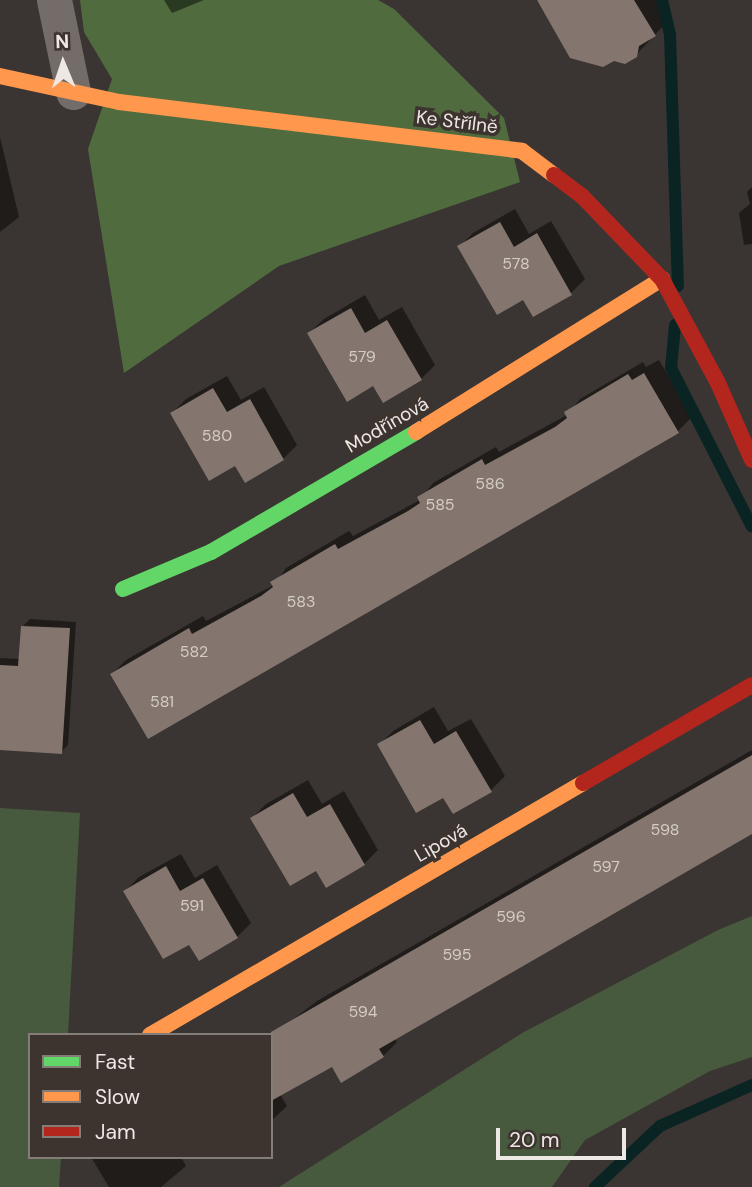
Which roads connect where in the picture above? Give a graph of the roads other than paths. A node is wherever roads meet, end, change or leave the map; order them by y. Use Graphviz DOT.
graph roads {
  1 [pos="54,0"];
  2 [pos="0,76"];
  3 [pos="73,92"];
  4 [pos="662,279"];
  5 [pos="752,460"];
  6 [pos="123,589"];
  7 [pos="752,685"];
  8 [pos="153,1033"];
  1 -- 3 [label="street"];
  2 -- 3 [label="street, Ke Střílně"];
  3 -- 4 [label="street, Ke Střílně"];
  4 -- 5 [label="street, Ke Střílně"];
  4 -- 6 [label="street, Modřínová"];
  7 -- 8 [label="street, Lipová"];
}
